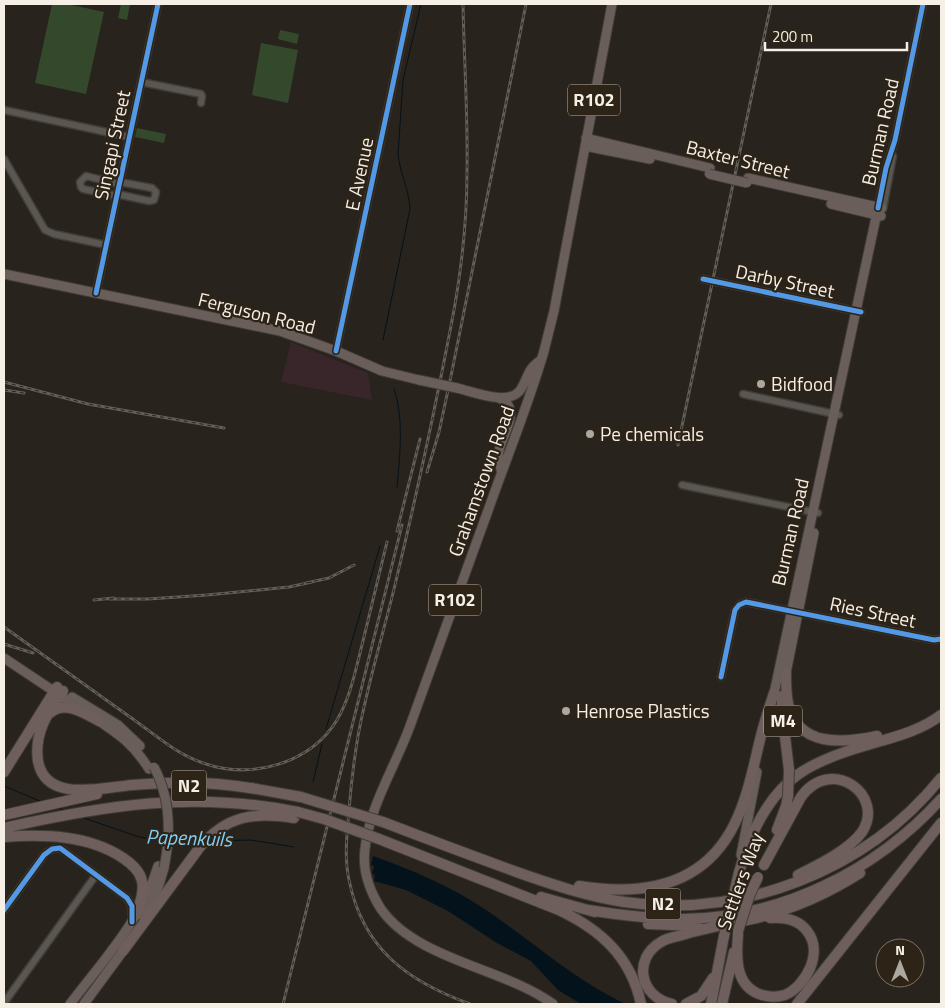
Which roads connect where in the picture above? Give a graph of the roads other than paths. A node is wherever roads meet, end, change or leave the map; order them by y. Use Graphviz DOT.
graph roads {
  1 [pos="158,4"];
  2 [pos="410,4"];
  3 [pos="612,4"];
  4 [pos="923,4"];
  5 [pos="141,82"];
  6 [pos="201,104"];
  7 [pos="4,110"];
  8 [pos="129,137"];
  9 [pos="586,142"];
  10 [pos="4,159"];
  11 [pos="120,183"];
  12 [pos="117,195"];
  13 [pos="879,212"];
  14 [pos="106,245"];
  15 [pos="4,274"];
  16 [pos="703,279"];
  17 [pos="96,293"];
  18 [pos="858,312"];
  19 [pos="336,351"];
  20 [pos="542,360"];
  21 [pos="744,394"];
  22 [pos="499,398"];
  23 [pos="837,414"];
  24 [pos="501,474"];
  25 [pos="682,485"];
  26 [pos="816,512"];
  27 [pos="795,612"];
  28 [pos="941,639"];
  29 [pos="4,658"];
  30 [pos="786,673"];
  31 [pos="722,677"];
  32 [pos="58,691"];
  33 [pos="774,693"];
  34 [pos="48,714"];
  35 [pos="939,717"];
  36 [pos="99,721"];
  37 [pos="151,768"];
  38 [pos="5,770"];
  39 [pos="789,770"];
  40 [pos="941,778"];
  41 [pos="257,789"];
  42 [pos="941,799"];
  43 [pos="4,815"];
  44 [pos="297,815"];
  45 [pos="941,823"];
  46 [pos="4,828"];
  47 [pos="4,837"];
  48 [pos="901,838"];
  49 [pos="428,857"];
  50 [pos="764,865"];
  51 [pos="161,867"];
  52 [pos="503,867"];
  53 [pos="96,875"];
  54 [pos="737,880"];
  55 [pos="742,898"];
  56 [pos="4,910"];
  57 [pos="588,910"];
  58 [pos="755,918"];
  59 [pos="134,919"];
  60 [pos="736,930"];
  61 [pos="123,951"];
  62 [pos="721,951"];
  63 [pos="640,1000"];
  64 [pos="4,1003"];
  65 [pos="70,1004"];
  66 [pos="84,1004"];
  67 [pos="554,1004"];
  68 [pos="672,1004"];
  69 [pos="686,1004"];
  70 [pos="711,1004"];
  71 [pos="722,1004"];
  72 [pos="797,1004"];
  1 -- 5 [label="street, Singapi Street"];
  2 -- 19 [label="street, E Avenue"];
  3 -- 9 [label="main road, Grahamstown Road / R102"];
  4 -- 13 [label="street, Burman Road"];
  5 -- 6 [label="street"];
  5 -- 8 [label="street, Singapi Street"];
  7 -- 8 [label="street"];
  8 -- 11 [label="street, Singapi Street"];
  9 -- 13 [label="main road, Baxter Street, bridge"];
  9 -- 20 [label="main road, Grahamstown Road / R102"];
  10 -- 14 [label="street"];
  11 -- 12 [label="street, Singapi Street"];
  11 -- 12 [label="street, Singapi Street"];
  11 -- 12 [label="street, Singapi Street"];
  12 -- 14 [label="street, Singapi Street"];
  13 -- 18 [label="main road, Burman Road / M4"];
  14 -- 17 [label="street, Singapi Street"];
  15 -- 17 [label="main road, Ferguson Road"];
  16 -- 18 [label="street, Darby Street"];
  17 -- 19 [label="main road, Ferguson Road"];
  18 -- 23 [label="main road, Burman Road / M4"];
  19 -- 22 [label="main road, Ferguson Road, bridge"];
  20 -- 22 [label="main road"];
  20 -- 24 [label="main road, Grahamstown Road / R102"];
  21 -- 23 [label="street"];
  22 -- 24 [label="main road"];
  23 -- 26 [label="main road, Burman Road / M4"];
  24 -- 67 [label="main road, Grahamstown Road / R102"];
  25 -- 26 [label="street"];
  26 -- 27 [label="main road, Burman Road / M4"];
  27 -- 28 [label="street, Ries Street"];
  27 -- 30 [label="main road, Burman Road / M4"];
  27 -- 31 [label="street, Ries Street"];
  27 -- 33 [label="main road, Burman Road / M4"];
  29 -- 32 [label="main road"];
  30 -- 35 [label="highway"];
  30 -- 39 [label="highway, Burman Road / M4"];
  32 -- 34 [label="highway"];
  32 -- 36 [label="main road"];
  32 -- 37 [label="main road"];
  32 -- 38 [label="highway"];
  33 -- 52 [label="highway"];
  33 -- 54 [label="main road, Burman Road / M4"];
  34 -- 36 [label="highway"];
  34 -- 41 [label="highway"];
  35 -- 54 [label="highway, Settlers Way"];
  36 -- 37 [label="main road"];
  37 -- 51 [label="main road, bridge"];
  39 -- 50 [label="highway, Settlers Way / M4, bridge"];
  40 -- 55 [label="highway, N2"];
  41 -- 43 [label="highway, N2"];
  41 -- 52 [label="highway, N2, bridge"];
  42 -- 48 [label="highway, N2"];
  44 -- 46 [label="highway, N2"];
  44 -- 49 [label="highway, N2, bridge"];
  44 -- 61 [label="highway"];
  45 -- 72 [label="highway"];
  47 -- 59 [label="highway"];
  48 -- 57 [label="highway, N2"];
  48 -- 58 [label="highway"];
  49 -- 57 [label="highway, N2"];
  49 -- 63 [label="highway"];
  50 -- 55 [label="highway"];
  50 -- 60 [label="highway, Settlers Way / M4, bridge"];
  51 -- 59 [label="main road"];
  51 -- 61 [label="main road"];
  52 -- 55 [label="highway, N2"];
  53 -- 56 [label="street"];
  53 -- 59 [label="street"];
  53 -- 64 [label="street"];
  54 -- 62 [label="highway, Settlers Way / M4, bridge"];
  57 -- 60 [label="highway"];
  58 -- 60 [label="highway"];
  58 -- 60 [label="highway"];
  59 -- 65 [label="main road"];
  60 -- 68 [label="highway"];
  60 -- 71 [label="highway, Settlers Way / M4"];
  61 -- 66 [label="main road"];
  62 -- 69 [label="highway"];
  62 -- 70 [label="highway, Settlers Way / M4"];
}
